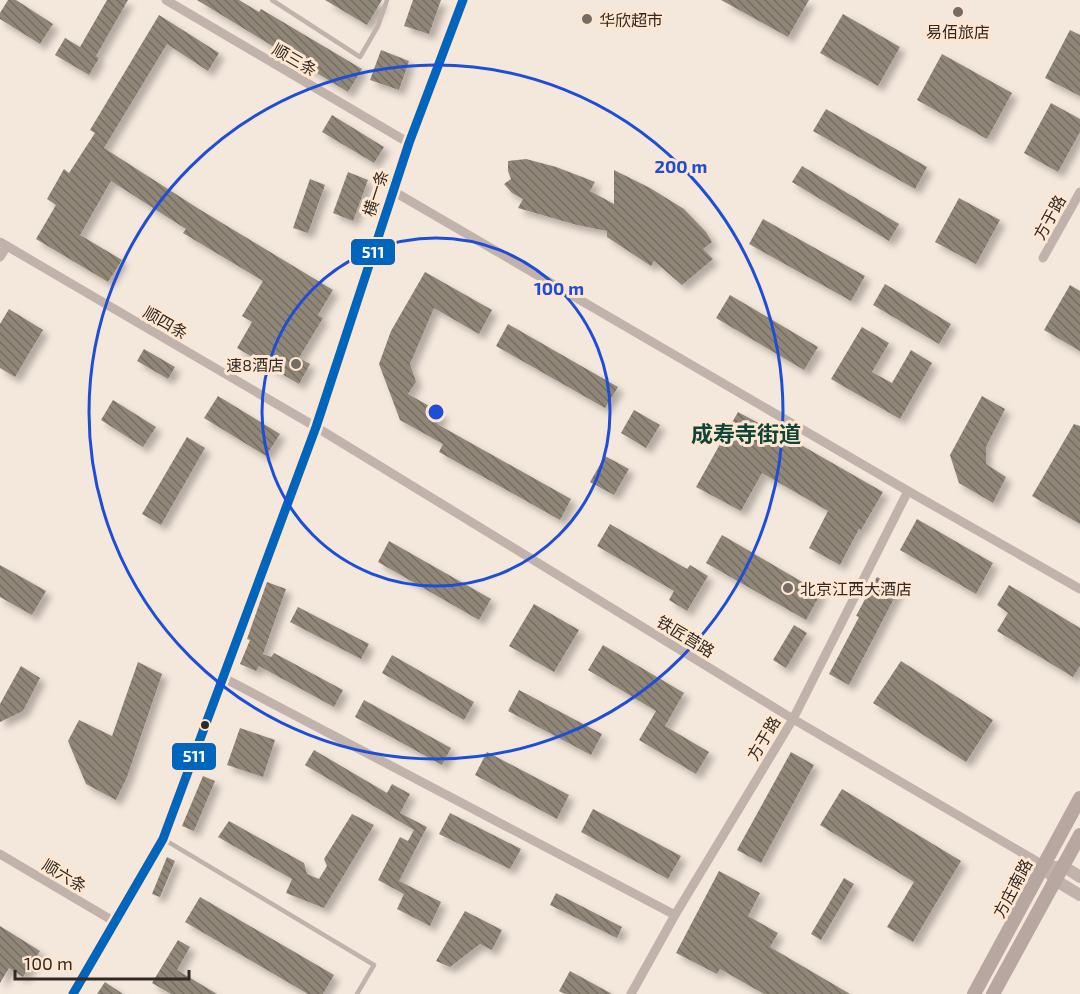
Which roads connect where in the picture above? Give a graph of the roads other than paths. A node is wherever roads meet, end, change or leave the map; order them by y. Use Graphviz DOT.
graph roads {
  1 [pos="166,0"];
  2 [pos="272,0"];
  3 [pos="387,0"];
  4 [pos="463,0"];
  5 [pos="409,143"];
  6 [pos="393,191"];
  7 [pos="1080,192"];
  8 [pos="3,244"];
  9 [pos="0,257"];
  10 [pos="1043,258"];
  11 [pos="316,427"];
  12 [pos="908,491"];
  13 [pos="1080,589"];
  14 [pos="222,677"];
  15 [pos="793,719"];
  16 [pos="1080,798"];
  17 [pos="1080,835"];
  18 [pos="163,838"];
  19 [pos="0,854"];
  20 [pos="1043,865"];
  21 [pos="1063,866"];
  22 [pos="1080,876"];
  23 [pos="1055,880"];
  24 [pos="1080,895"];
  25 [pos="675,915"];
  26 [pos="114,922"];
  27 [pos="73,994"];
  28 [pos="357,994"];
  29 [pos="632,994"];
  30 [pos="974,994"];
  31 [pos="993,994"];
  1 -- 5 [label="street, 顺三条"];
  2 -- 3 [label="lane"];
  4 -- 5 [label="street, 横一条"];
  5 -- 6 [label="street, 横一条"];
  6 -- 11 [label="street, 横一条"];
  6 -- 12 [label="street"];
  7 -- 10 [label="street, 方于路"];
  8 -- 9 [label="street"];
  8 -- 11 [label="street, 顺四条"];
  11 -- 14 [label="street, 横一条"];
  11 -- 15 [label="street, 铁匠营路"];
  12 -- 13 [label="street"];
  12 -- 15 [label="street, 方于路"];
  14 -- 18 [label="street, 横一条"];
  14 -- 25 [label="street"];
  15 -- 20 [label="street, 铁匠营路"];
  15 -- 25 [label="street, 方于路"];
  16 -- 20 [label="main road, 方庄南路"];
  17 -- 21 [label="main road, 方庄南路"];
  18 -- 26 [label="street, 横一条"];
  18 -- 28 [label="lane"];
  19 -- 26 [label="street, 顺六条"];
  20 -- 21 [label="street"];
  20 -- 23 [label="street"];
  20 -- 30 [label="main road, 方庄南路"];
  21 -- 22 [label="street"];
  21 -- 23 [label="main road, 方庄南路"];
  23 -- 24 [label="street"];
  23 -- 31 [label="main road, 方庄南路"];
  25 -- 29 [label="street, 方于路"];
  26 -- 27 [label="street, 横一条"];
}
